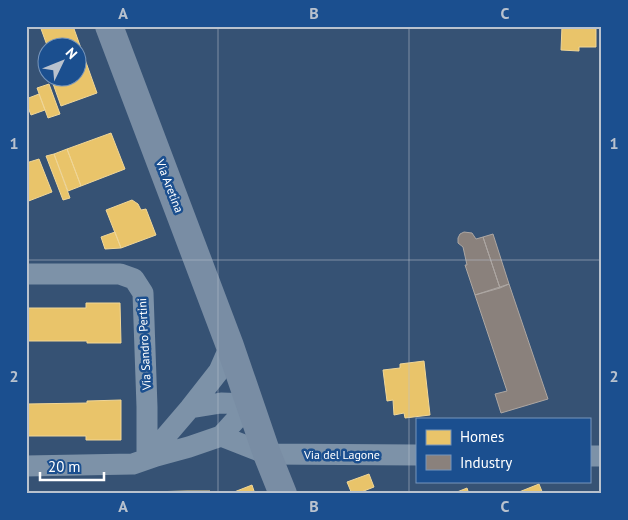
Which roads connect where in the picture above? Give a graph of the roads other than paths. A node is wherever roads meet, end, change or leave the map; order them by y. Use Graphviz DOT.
graph roads {
  1 [pos="109,26"];
  2 [pos="26,274"];
  3 [pos="230,346"];
  4 [pos="250,404"];
  5 [pos="190,408"];
  6 [pos="221,436"];
  7 [pos="267,454"];
  8 [pos="416,455"];
  9 [pos="152,458"];
  10 [pos="26,466"];
  11 [pos="282,494"];
  1 -- 3 [label="street, Via Aretina"];
  2 -- 9 [label="street, Via Sandro Pertini"];
  3 -- 4 [label="street, Via Aretina"];
  3 -- 5 [label="street"];
  4 -- 5 [label="street"];
  4 -- 6 [label="street"];
  4 -- 7 [label="street"];
  5 -- 9 [label="street"];
  6 -- 7 [label="street"];
  6 -- 9 [label="street"];
  7 -- 8 [label="street, Via del Lagone"];
  7 -- 11 [label="street"];
  9 -- 10 [label="street"];
}
